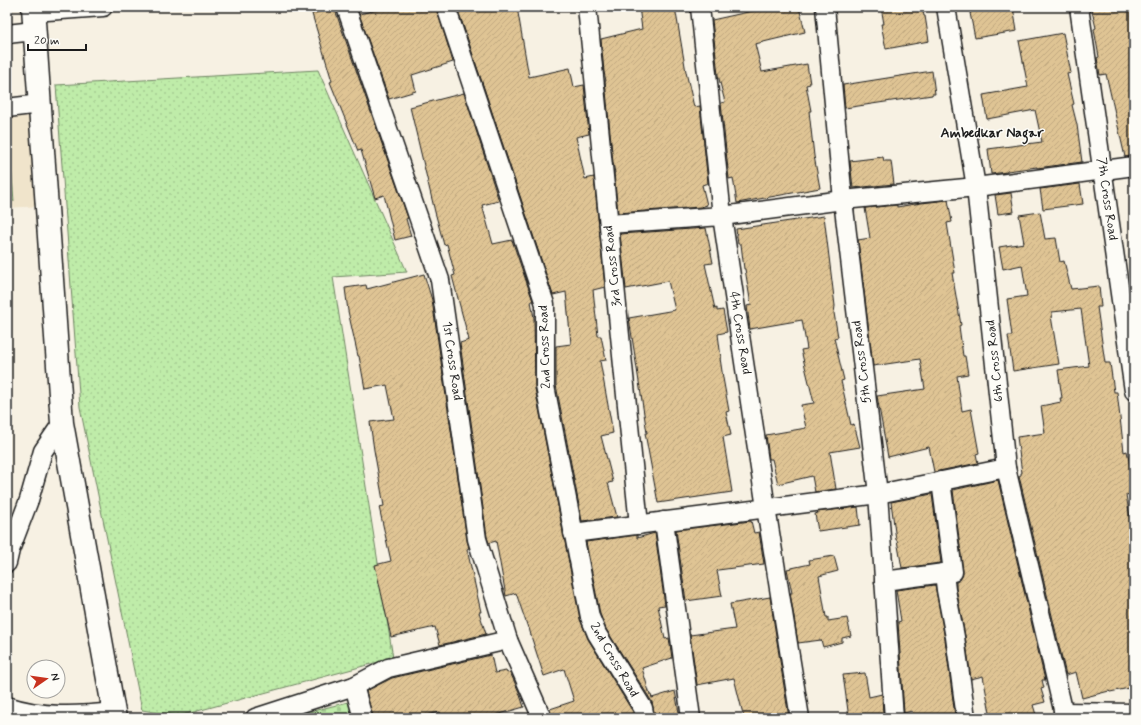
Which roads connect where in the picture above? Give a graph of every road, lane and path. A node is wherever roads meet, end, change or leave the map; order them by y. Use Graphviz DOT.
graph roads {
  1 [pos="102,7"];
  2 [pos="346,7"];
  3 [pos="446,7"];
  4 [pos="587,7"];
  5 [pos="700,7"];
  6 [pos="825,7"];
  7 [pos="946,7"];
  8 [pos="1079,7"];
  9 [pos="33,17"];
  10 [pos="7,34"];
  11 [pos="40,104"];
  12 [pos="7,108"];
  13 [pos="1134,166"];
  14 [pos="1103,170"];
  15 [pos="976,187"];
  16 [pos="843,200"];
  17 [pos="722,216"];
  18 [pos="609,224"];
  19 [pos="1134,391"];
  20 [pos="62,423"];
  21 [pos="1006,468"];
  22 [pos="941,481"];
  23 [pos="878,494"];
  24 [pos="766,508"];
  25 [pos="664,521"];
  26 [pos="639,525"];
  27 [pos="573,533"];
  28 [pos="11,538"];
  29 [pos="7,563"];
  30 [pos="944,573"];
  31 [pos="884,581"];
  32 [pos="508,640"];
  33 [pos="354,686"];
  34 [pos="7,706"];
  35 [pos="644,713"];
  36 [pos="1134,713"];
  37 [pos="114,715"];
  38 [pos="1064,715"];
  39 [pos="254,718"];
  40 [pos="363,718"];
  41 [pos="542,718"];
  42 [pos="692,718"];
  43 [pos="800,718"];
  44 [pos="894,718"];
  45 [pos="966,718"];
  1 -- 9 [label="street"];
  2 -- 32 [label="street, 1st Cross Road"];
  3 -- 27 [label="street, 2nd Cross Road"];
  4 -- 18 [label="street, 3rd Cross Road"];
  5 -- 17 [label="street, 4th Cross Road"];
  6 -- 16 [label="street, 5th Cross Road"];
  7 -- 15 [label="street, 6th Cross Road"];
  8 -- 14 [label="street, 7th Cross Road"];
  9 -- 10 [label="street"];
  9 -- 11 [label="street"];
  11 -- 12 [label="street"];
  11 -- 20 [label="street"];
  13 -- 14 [label="street"];
  14 -- 15 [label="street"];
  14 -- 19 [label="street, 7th Cross Road"];
  15 -- 16 [label="street"];
  15 -- 21 [label="street, 6th Cross Road"];
  16 -- 17 [label="street"];
  16 -- 23 [label="street, 5th Cross Road"];
  17 -- 18 [label="street"];
  17 -- 24 [label="street, 4th Cross Road"];
  18 -- 26 [label="street, 3rd Cross Road"];
  20 -- 28 [label="street"];
  20 -- 37 [label="street"];
  21 -- 22 [label="street"];
  21 -- 38 [label="street, 6th Cross Road"];
  22 -- 23 [label="street"];
  22 -- 30 [label="street"];
  23 -- 24 [label="street"];
  23 -- 31 [label="street, 5th Cross Road"];
  24 -- 25 [label="street"];
  24 -- 43 [label="street, 4th Cross Road"];
  25 -- 26 [label="street"];
  25 -- 42 [label="street"];
  26 -- 27 [label="street"];
  27 -- 35 [label="street, 2nd Cross Road"];
  28 -- 29 [label="street"];
  30 -- 31 [label="street"];
  30 -- 45 [label="street"];
  31 -- 44 [label="street, 5th Cross Road"];
  32 -- 33 [label="street"];
  32 -- 41 [label="street, 1st Cross Road"];
  33 -- 39 [label="street"];
  33 -- 40 [label="street"];
  34 -- 37 [label="street"];
  36 -- 38 [label="street"];
}
